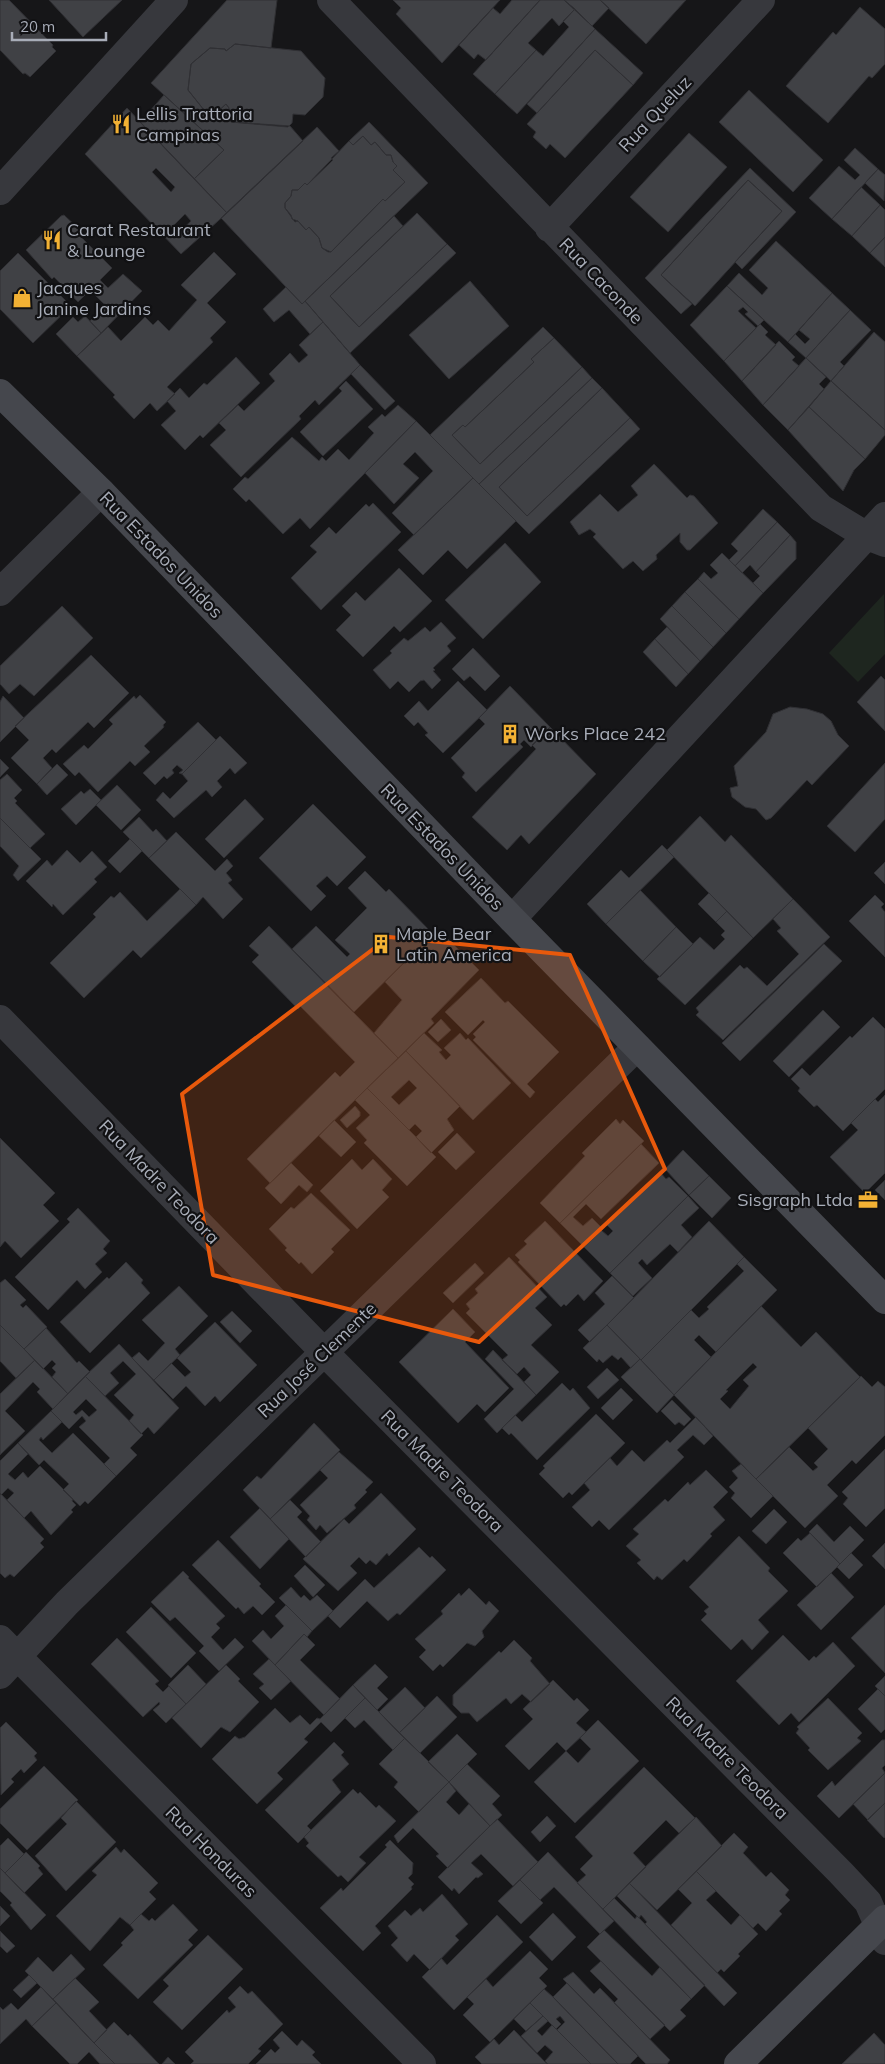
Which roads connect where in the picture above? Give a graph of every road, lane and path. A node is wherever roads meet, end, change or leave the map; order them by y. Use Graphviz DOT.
graph roads {
  1 [pos="174,0"];
  2 [pos="331,0"];
  3 [pos="761,0"];
  4 [pos="0,191"];
  5 [pos="549,228"];
  6 [pos="0,393"];
  7 [pos="101,492"];
  8 [pos="879,532"];
  9 [pos="0,592"];
  10 [pos="512,918"];
  11 [pos="0,1019"];
  12 [pos="637,1047"];
  13 [pos="885,1300"];
  14 [pos="325,1352"];
  15 [pos="6,1657"];
  16 [pos="882,1929"];
  17 [pos="422,2064"];
  18 [pos="738,2064"];
  1 -- 4 [label="street"];
  2 -- 5 [label="street, Rua Caconde"];
  3 -- 5 [label="street, Rua Queluz"];
  5 -- 8 [label="street, Rua Caconde"];
  6 -- 7 [label="main road, Rua Estados Unidos"];
  7 -- 9 [label="street"];
  7 -- 10 [label="main road, Rua Estados Unidos"];
  8 -- 10 [label="street"];
  10 -- 12 [label="main road, Rua Estados Unidos"];
  11 -- 14 [label="street, Rua Madre Teodora"];
  12 -- 13 [label="main road, Rua Estados Unidos"];
  12 -- 14 [label="street, Rua José Clemente"];
  14 -- 15 [label="street, Rua José Clemente"];
  14 -- 16 [label="street, Rua Madre Teodora"];
  15 -- 17 [label="street, Rua Honduras"];
  16 -- 18 [label="main road"];
}
